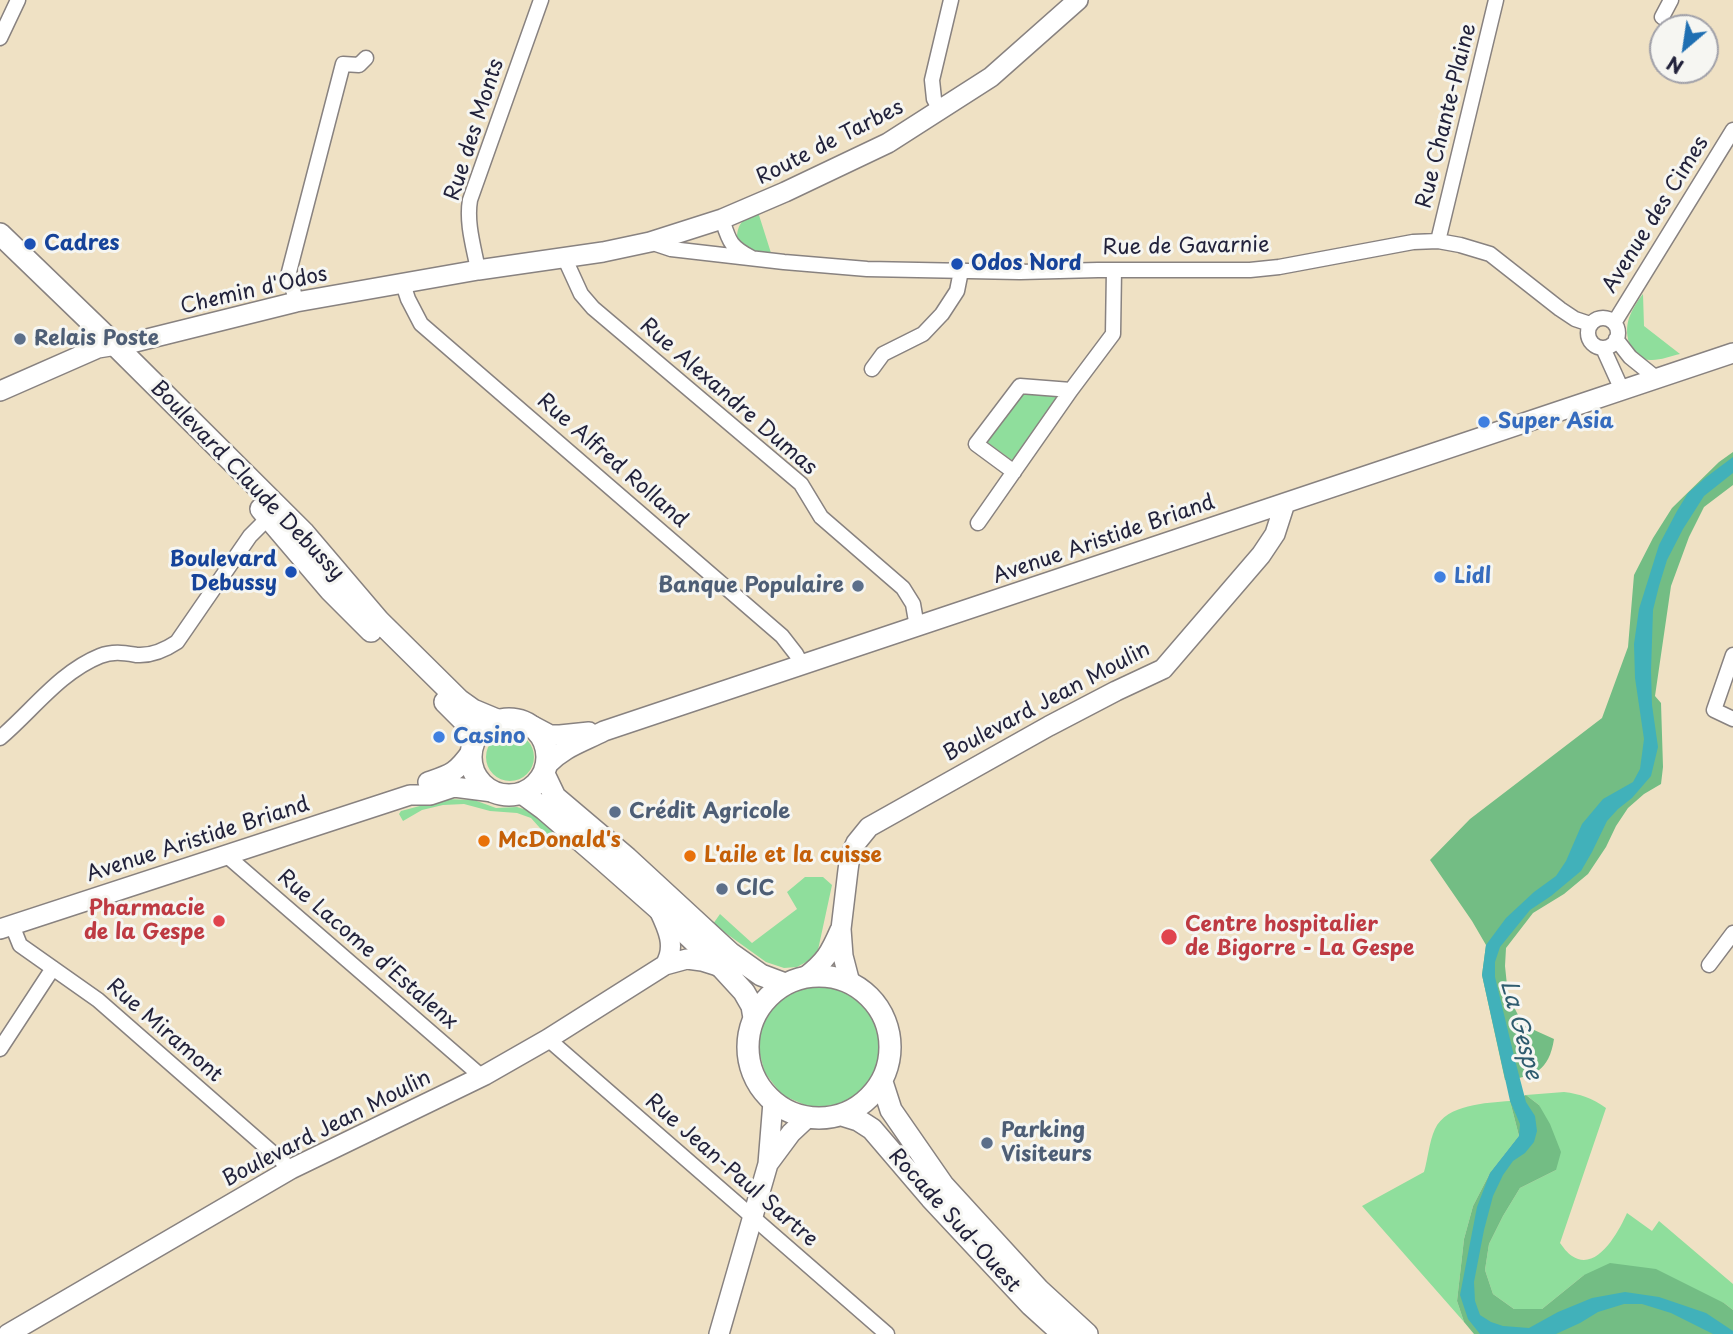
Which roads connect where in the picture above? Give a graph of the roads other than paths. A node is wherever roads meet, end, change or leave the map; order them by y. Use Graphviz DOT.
graph roads {
  1 [pos="18,0"];
  2 [pos="951,0"];
  3 [pos="1078,0"];
  4 [pos="1496,0"];
  5 [pos="540,2"];
  6 [pos="0,38"];
  7 [pos="366,58"];
  8 [pos="940,110"];
  9 [pos="1733,130"];
  10 [pos="714,221"];
  11 [pos="0,234"];
  12 [pos="1438,241"];
  13 [pos="650,242"];
  14 [pos="0,253"];
  15 [pos="712,254"];
  16 [pos="565,259"];
  17 [pos="756,260"];
  18 [pos="1114,270"];
  19 [pos="478,271"];
  20 [pos="961,271"];
  21 [pos="402,284"];
  22 [pos="296,302"];
  23 [pos="1614,323"];
  24 [pos="1590,324"];
  25 [pos="1616,339"];
  26 [pos="106,346"];
  27 [pos="1603,348"];
  28 [pos="1733,353"];
  29 [pos="872,369"];
  30 [pos="1656,378"];
  31 [pos="1071,390"];
  32 [pos="0,391"];
  33 [pos="1619,391"];
  34 [pos="1014,472"];
  35 [pos="1285,503"];
  36 [pos="269,517"];
  37 [pos="978,523"];
  38 [pos="917,627"];
  39 [pos="1733,655"];
  40 [pos="802,665"];
  41 [pos="1733,719"];
  42 [pos="497,720"];
  43 [pos="533,726"];
  44 [pos="604,731"];
  45 [pos="0,738"];
  46 [pos="472,747"];
  47 [pos="546,769"];
  48 [pos="493,792"];
  49 [pos="523,793"];
  50 [pos="410,794"];
  51 [pos="226,855"];
  52 [pos="658,908"];
  53 [pos="6,927"];
  54 [pos="841,929"];
  55 [pos="1733,933"];
  56 [pos="665,965"];
  57 [pos="1709,965"];
  58 [pos="53,968"];
  59 [pos="722,968"];
  60 [pos="795,981"];
  61 [pos="850,983"];
  62 [pos="754,1018"];
  63 [pos="548,1040"];
  64 [pos="0,1049"];
  65 [pos="481,1076"];
  66 [pos="882,1082"];
  67 [pos="773,1102"];
  68 [pos="842,1115"];
  69 [pos="807,1118"];
  70 [pos="768,1164"];
  71 [pos="291,1169"];
  72 [pos="752,1217"];
  73 [pos="8,1334"];
  74 [pos="719,1334"];
  75 [pos="887,1334"];
  76 [pos="1063,1334"];
  77 [pos="1087,1334"];
  1 -- 6 [label="street"];
  2 -- 8 [label="street"];
  3 -- 8 [label="street, Route de Tarbes"];
  4 -- 12 [label="street, Rue Chante-Plaine"];
  5 -- 19 [label="street, Rue des Monts"];
  7 -- 22 [label="street"];
  8 -- 10 [label="street, Route de Tarbes"];
  9 -- 23 [label="street, Avenue des Cimes"];
  10 -- 13 [label="street, Route de Tarbes"];
  10 -- 15 [label="street"];
  10 -- 17 [label="street"];
  11 -- 26 [label="main road, Boulevard Claude Debussy"];
  12 -- 18 [label="street, Rue de Gavarnie"];
  12 -- 24 [label="street, Rue de Gavarnie"];
  13 -- 15 [label="street, Rue de Gavarnie"];
  13 -- 16 [label="street, Route de Tarbes"];
  14 -- 26 [label="main road, Boulevard Claude Debussy"];
  15 -- 17 [label="street, Rue de Gavarnie"];
  16 -- 19 [label="street, Chemin d'Odos"];
  16 -- 38 [label="street, Rue Alexandre Dumas"];
  17 -- 20 [label="street, Rue de Gavarnie"];
  18 -- 20 [label="street, Rue de Gavarnie"];
  18 -- 31 [label="street"];
  19 -- 21 [label="street, Chemin d'Odos"];
  20 -- 29 [label="street"];
  21 -- 22 [label="street, Chemin d'Odos"];
  21 -- 40 [label="street, Rue Alfred Rolland"];
  22 -- 26 [label="street, Chemin d'Odos"];
  23 -- 24 [label="street, Rue de Gavarnie"];
  23 -- 25 [label="street"];
  24 -- 27 [label="street"];
  25 -- 27 [label="street"];
  25 -- 30 [label="street"];
  26 -- 32 [label="street, Chemin d'Odos"];
  26 -- 36 [label="main road, Boulevard Claude Debussy"];
  26 -- 42 [label="main road, Boulevard Claude Debussy"];
  27 -- 33 [label="street"];
  28 -- 30 [label="street, Avenue Aristide Briand"];
  30 -- 33 [label="street, Avenue Aristide Briand"];
  31 -- 34 [label="street"];
  31 -- 34 [label="street"];
  33 -- 35 [label="street, Avenue Aristide Briand"];
  34 -- 37 [label="street"];
  35 -- 38 [label="street, Avenue Aristide Briand"];
  35 -- 54 [label="street, Boulevard Jean Moulin"];
  36 -- 45 [label="street"];
  36 -- 46 [label="main road, Boulevard Claude Debussy"];
  38 -- 40 [label="street, Avenue Aristide Briand"];
  39 -- 41 [label="street"];
  40 -- 44 [label="street, Avenue Aristide Briand"];
  42 -- 43 [label="main road"];
  42 -- 46 [label="main road"];
  43 -- 44 [label="street, Avenue Aristide Briand"];
  43 -- 47 [label="main road"];
  44 -- 47 [label="street, Avenue Aristide Briand"];
  46 -- 48 [label="main road"];
  46 -- 50 [label="street, Avenue Aristide Briand"];
  47 -- 49 [label="main road"];
  47 -- 60 [label="main road"];
  48 -- 49 [label="main road"];
  48 -- 50 [label="street, Avenue Aristide Briand"];
  49 -- 52 [label="main road"];
  50 -- 51 [label="street, Avenue Aristide Briand"];
  51 -- 53 [label="street, Avenue Aristide Briand"];
  51 -- 65 [label="street, Rue Lacome d'Estalenx"];
  52 -- 56 [label="street"];
  52 -- 59 [label="main road"];
  53 -- 58 [label="street, Rue Miramont"];
  54 -- 60 [label="street, Boulevard Jean Moulin"];
  54 -- 61 [label="street, Boulevard Jean Moulin"];
  55 -- 57 [label="street"];
  56 -- 59 [label="street, Boulevard Jean Moulin"];
  56 -- 63 [label="street, Boulevard Jean Moulin"];
  58 -- 64 [label="street"];
  58 -- 71 [label="street, Rue Miramont"];
  59 -- 62 [label="main road"];
  60 -- 61 [label="main road"];
  60 -- 62 [label="main road"];
  61 -- 66 [label="main road"];
  62 -- 67 [label="main road"];
  63 -- 65 [label="street, Boulevard Jean Moulin"];
  63 -- 72 [label="street, Rue Jean-Paul Sartre"];
  65 -- 71 [label="street, Boulevard Jean Moulin"];
  66 -- 68 [label="main road"];
  66 -- 77 [label="main road, Rocade Sud-Ouest"];
  67 -- 69 [label="main road"];
  67 -- 70 [label="street"];
  68 -- 69 [label="main road"];
  68 -- 76 [label="main road, Rocade Sud-Ouest"];
  69 -- 70 [label="street"];
  70 -- 72 [label="street"];
  71 -- 73 [label="street, Boulevard Jean Moulin"];
  72 -- 74 [label="street"];
  72 -- 75 [label="street, Rue Jean-Paul Sartre"];
}
